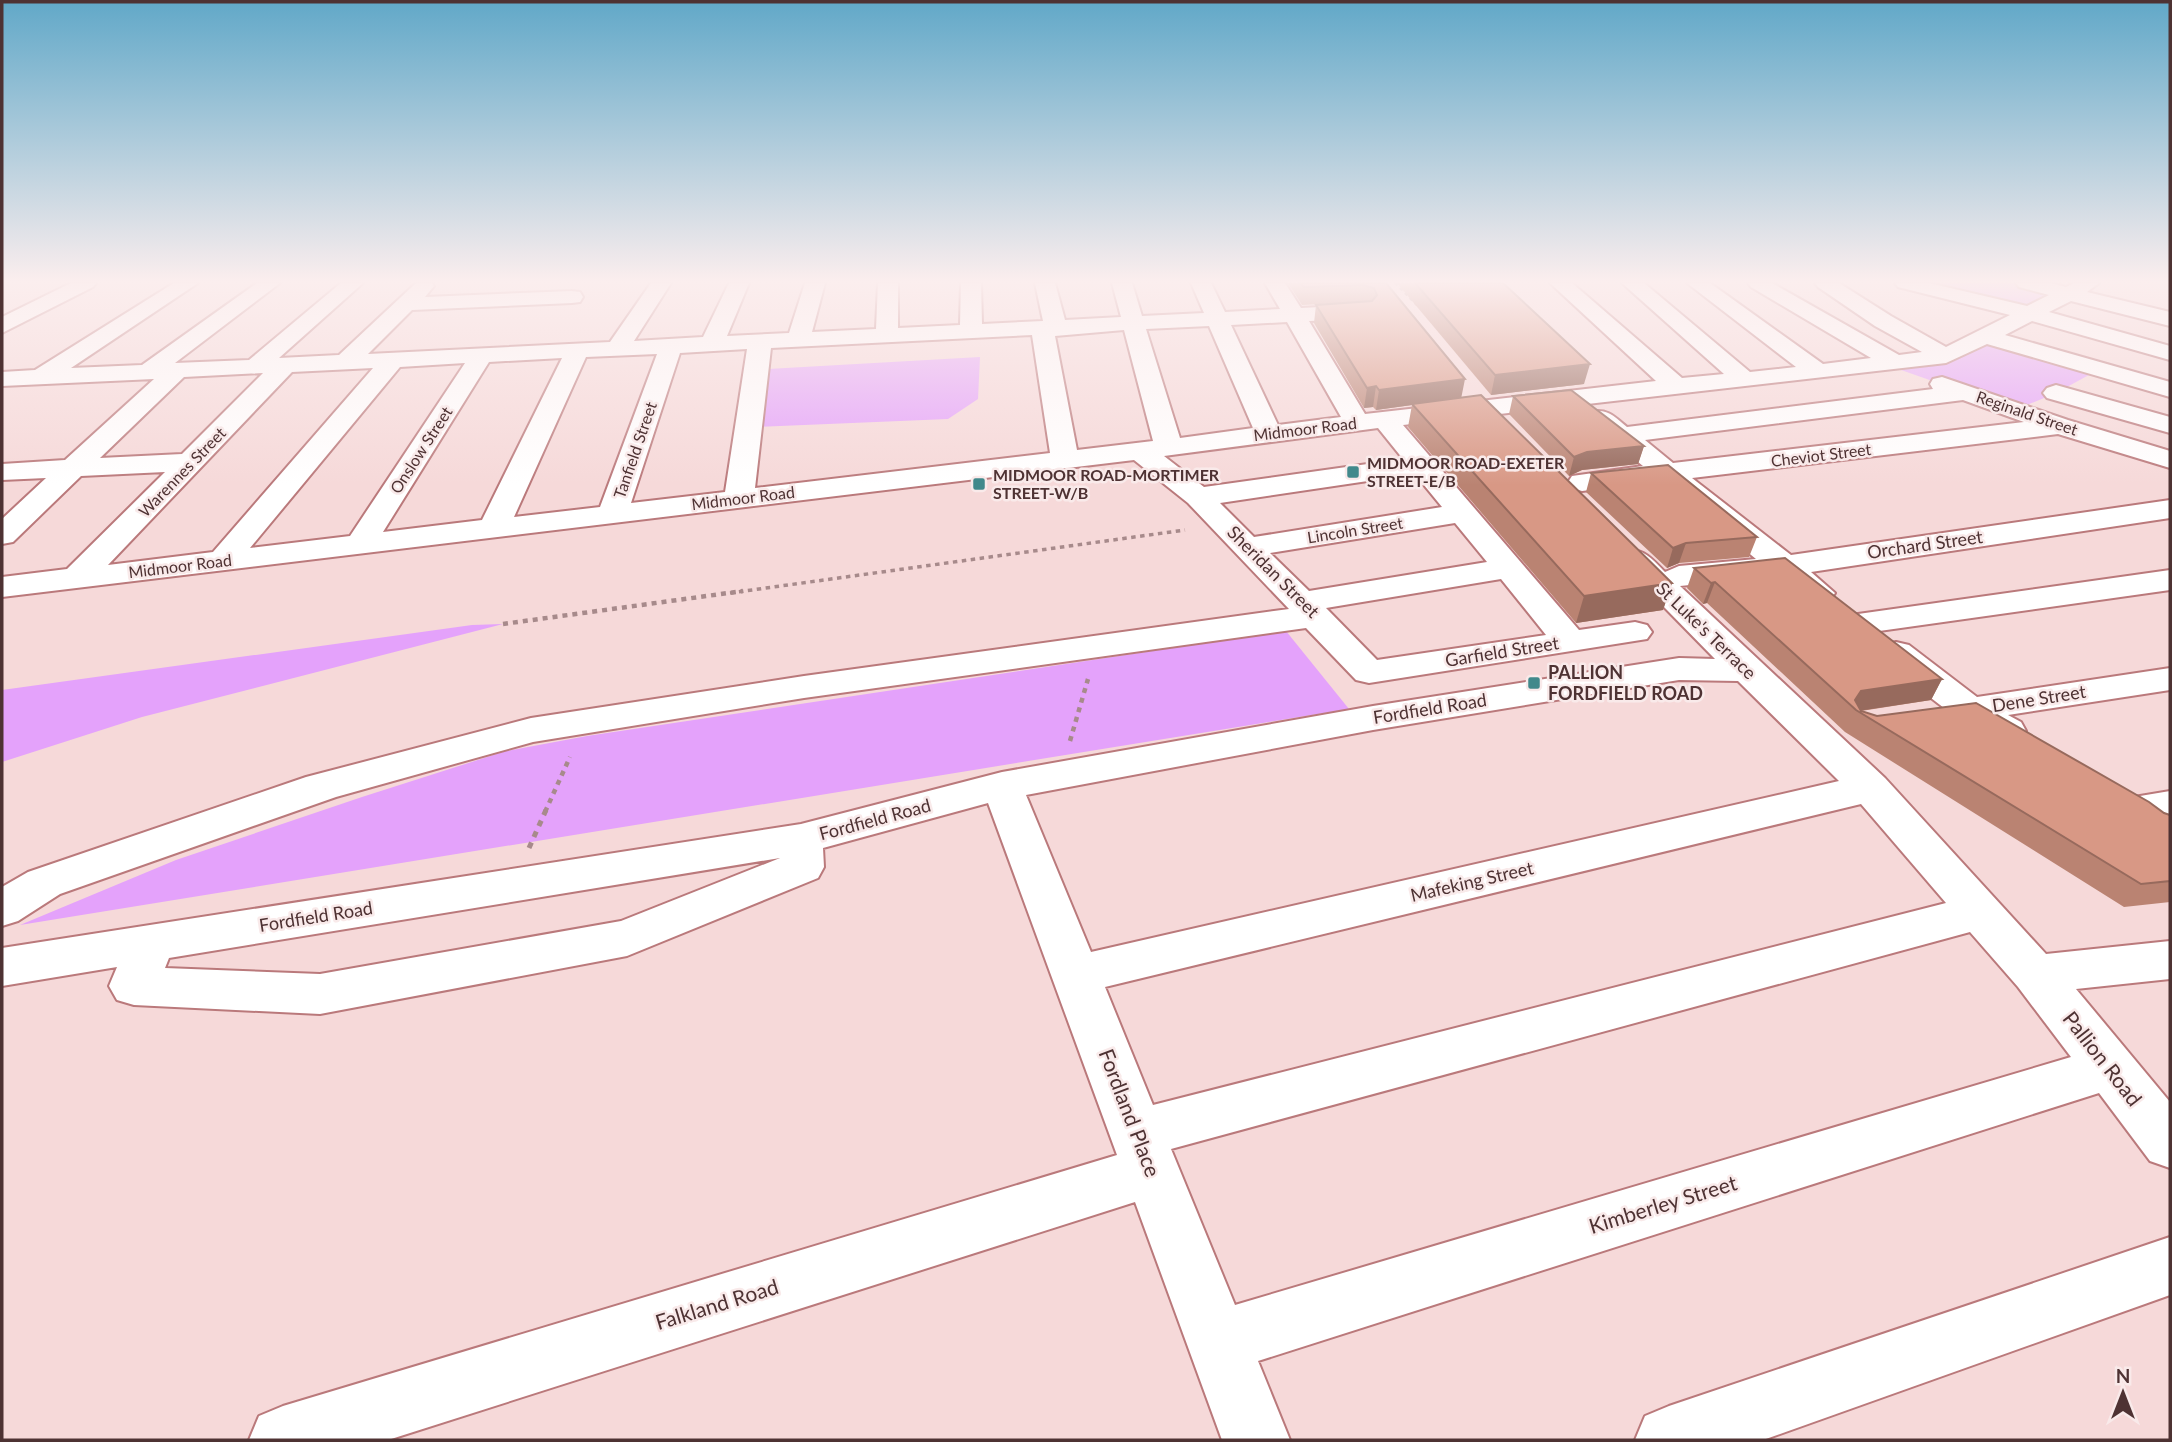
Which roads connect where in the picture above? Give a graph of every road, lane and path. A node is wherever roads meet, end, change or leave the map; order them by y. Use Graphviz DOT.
graph roads {
  1 [pos="83,350"];
  2 [pos="178,350"];
  3 [pos="274,350"];
  4 [pos="358,350"];
  5 [pos="572,350"];
  6 [pos="578,350"];
  7 [pos="669,350"];
  8 [pos="759,350"];
  9 [pos="1052,350"];
  10 [pos="1139,350"];
  11 [pos="1232,350"];
  12 [pos="1321,350"];
  13 [pos="1636,350"];
  14 [pos="1711,350"];
  15 [pos="1789,350"];
  16 [pos="1868,350"];
  17 [pos="1935,350"];
  18 [pos="1956,350"];
  19 [pos="2031,350"];
  20 [pos="482,355"];
  21 [pos="1945,356"];
  22 [pos="393,360"];
  23 [pos="346,362"];
  24 [pos="1889,363"];
  25 [pos="285,365"];
  26 [pos="256,366"];
  27 [pos="178,370"];
  28 [pos="2098,370"];
  29 [pos="148,372"];
  30 [pos="1818,372"];
  31 [pos="41,377"];
  32 [pos="2,379"];
  33 [pos="1744,379"];
  34 [pos="1581,385"];
  35 [pos="1675,385"];
  36 [pos="2170,390"];
  37 [pos="1967,392"];
  38 [pos="1473,393"];
  39 [pos="2056,393"];
  40 [pos="2015,410"];
  41 [pos="1371,421"];
  42 [pos="2170,425"];
  43 [pos="2059,426"];
  44 [pos="1268,433"];
  45 [pos="1510,434"];
  46 [pos="1624,435"];
  47 [pos="1154,449"];
  48 [pos="1065,460"];
  49 [pos="2170,460"];
  50 [pos="193,462"];
  51 [pos="1422,466"];
  52 [pos="73,468"];
  53 [pos="2,472"];
  54 [pos="1671,474"];
  55 [pos="1573,490"];
  56 [pos="1198,497"];
  57 [pos="739,499"];
  58 [pos="2170,509"];
  59 [pos="1463,513"];
  60 [pos="612,514"];
  61 [pos="1225,524"];
  62 [pos="7,525"];
  63 [pos="494,528"];
  64 [pos="1612,538"];
  65 [pos="360,544"];
  66 [pos="1248,547"];
  67 [pos="223,560"];
  68 [pos="1784,566"];
  69 [pos="1509,568"];
  70 [pos="1679,576"];
  71 [pos="77,578"];
  72 [pos="2170,579"];
  73 [pos="2,587"];
  74 [pos="1310,609"];
  75 [pos="503,624"];
  76 [pos="1858,624"];
  77 [pos="1635,632"];
  78 [pos="1570,641"];
  79 [pos="1122,642"];
  80 [pos="1746,670"];
  81 [pos="1369,672"];
  82 [pos="2170,679"];
  83 [pos="1970,710"];
  84 [pos="1918,717"];
  85 [pos="586,721"];
  86 [pos="2039,749"];
  87 [pos="1073,773"];
  88 [pos="1002,786"];
  89 [pos="1870,788"];
  90 [pos="801,839"];
  91 [pos="512,886"];
  92 [pos="2,909"];
  93 [pos="1979,912"];
  94 [pos="150,943"];
  95 [pos="2170,960"];
  96 [pos="2,967"];
  97 [pos="2035,974"];
  98 [pos="1075,975"];
  99 [pos="2108,1068"];
  100 [pos="2170,1143"];
  101 [pos="1144,1152"];
  102 [pos="2170,1266"];
  103 [pos="1217,1342"];
  104 [pos="283,1440"];
  105 [pos="1256,1440"];
  106 [pos="1669,1440"];
  1 -- 31 [label="street"];
  2 -- 29 [label="street"];
  3 -- 26 [label="street"];
  4 -- 23 [label="street"];
  5 -- 20 [label="street"];
  6 -- 63 [label="street"];
  7 -- 60 [label="street, Tanfield Street"];
  8 -- 57 [label="street"];
  9 -- 48 [label="street"];
  10 -- 47 [label="street"];
  11 -- 44 [label="street"];
  12 -- 41 [label="street"];
  13 -- 35 [label="street"];
  14 -- 33 [label="street"];
  15 -- 30 [label="street"];
  16 -- 24 [label="street"];
  17 -- 21 [label="street"];
  18 -- 21 [label="street"];
  19 -- 28 [label="street"];
  20 -- 22 [label="street"];
  20 -- 65 [label="street, Onslow Street"];
  21 -- 24 [label="street, Midmoor Road"];
  22 -- 23 [label="street"];
  22 -- 67 [label="street"];
  23 -- 25 [label="street"];
  24 -- 30 [label="street, Midmoor Road"];
  24 -- 37 [label="street, Reginald Street"];
  25 -- 26 [label="street"];
  25 -- 50 [label="street, Warennes Street"];
  26 -- 27 [label="street"];
  27 -- 29 [label="street"];
  27 -- 52 [label="street"];
  28 -- 36 [label="street"];
  28 -- 39 [label="street"];
  29 -- 31 [label="street"];
  30 -- 33 [label="street, Midmoor Road"];
  31 -- 32 [label="street"];
  33 -- 35 [label="street, Midmoor Road"];
  34 -- 35 [label="street, Midmoor Road"];
  34 -- 38 [label="street, Midmoor Road"];
  34 -- 46 [label="street"];
  37 -- 40 [label="street, Reginald Street"];
  37 -- 46 [label="street"];
  38 -- 41 [label="street, Midmoor Road"];
  38 -- 45 [label="street"];
  39 -- 40 [label="street"];
  39 -- 42 [label="street"];
  40 -- 43 [label="street, Reginald Street"];
  41 -- 44 [label="street, Midmoor Road"];
  41 -- 51 [label="street"];
  43 -- 49 [label="street, Reginald Street"];
  43 -- 54 [label="street, Cheviot Street"];
  44 -- 47 [label="street, Midmoor Road"];
  46 -- 54 [label="street"];
  47 -- 48 [label="street, Midmoor Road"];
  47 -- 56 [label="street, Sheridan Street"];
  48 -- 57 [label="street, Midmoor Road"];
  50 -- 52 [label="street"];
  50 -- 71 [label="street, Warennes Street"];
  51 -- 56 [label="street"];
  51 -- 59 [label="street"];
  52 -- 53 [label="street"];
  52 -- 62 [label="street"];
  54 -- 55 [label="street, Cheviot Street"];
  54 -- 68 [label="street"];
  56 -- 61 [label="street, Sheridan Street"];
  57 -- 60 [label="street, Midmoor Road"];
  58 -- 68 [label="street, Orchard Street"];
  59 -- 66 [label="street, Lincoln Street"];
  59 -- 69 [label="street"];
  60 -- 63 [label="street, Midmoor Road"];
  61 -- 66 [label="street, Sheridan Street"];
  61 -- 75 [label="path"];
  63 -- 65 [label="street, Midmoor Road"];
  64 -- 80 [label="street, St Luke's Terrace"];
  65 -- 67 [label="street, Midmoor Road"];
  66 -- 74 [label="street, Sheridan Street"];
  67 -- 71 [label="street, Midmoor Road"];
  68 -- 70 [label="street, Orchard Street"];
  68 -- 76 [label="street"];
  69 -- 74 [label="street"];
  69 -- 78 [label="street"];
  71 -- 73 [label="street, Midmoor Road"];
  72 -- 76 [label="street"];
  74 -- 79 [label="street"];
  74 -- 81 [label="street, Sheridan Street"];
  76 -- 83 [label="street"];
  77 -- 78 [label="street, Garfield Street"];
  78 -- 81 [label="street, Garfield Street"];
  79 -- 85 [label="street"];
  79 -- 87 [label="path"];
  80 -- 87 [label="street, Fordfield Road"];
  80 -- 89 [label="street, St Luke's Terrace"];
  82 -- 83 [label="street, Dene Street"];
  83 -- 84 [label="street, Dene Street"];
  83 -- 86 [label="street"];
  85 -- 91 [label="path"];
  85 -- 92 [label="street"];
  87 -- 88 [label="street, Fordfield Road"];
  88 -- 90 [label="street, Fordfield Road"];
  88 -- 98 [label="street, Fordland Place"];
  89 -- 93 [label="street, St Luke's Terrace"];
  89 -- 98 [label="street, Mafeking Street"];
  90 -- 91 [label="street, Fordfield Road"];
  90 -- 94 [label="street"];
  91 -- 94 [label="street, Fordfield Road"];
  93 -- 97 [label="street, St Luke's Terrace"];
  93 -- 101 [label="street, Falkland Road"];
  94 -- 96 [label="street, Fordfield Road"];
  95 -- 97 [label="street"];
  97 -- 99 [label="street, Pallion Road"];
  98 -- 101 [label="street, Fordland Place"];
  99 -- 100 [label="street, Pallion Road"];
  99 -- 103 [label="street, Kimberley Street"];
  101 -- 103 [label="street, Fordland Place"];
  101 -- 104 [label="street, Falkland Road"];
  102 -- 106 [label="street"];
  103 -- 105 [label="street, Fordland Place"];
}
